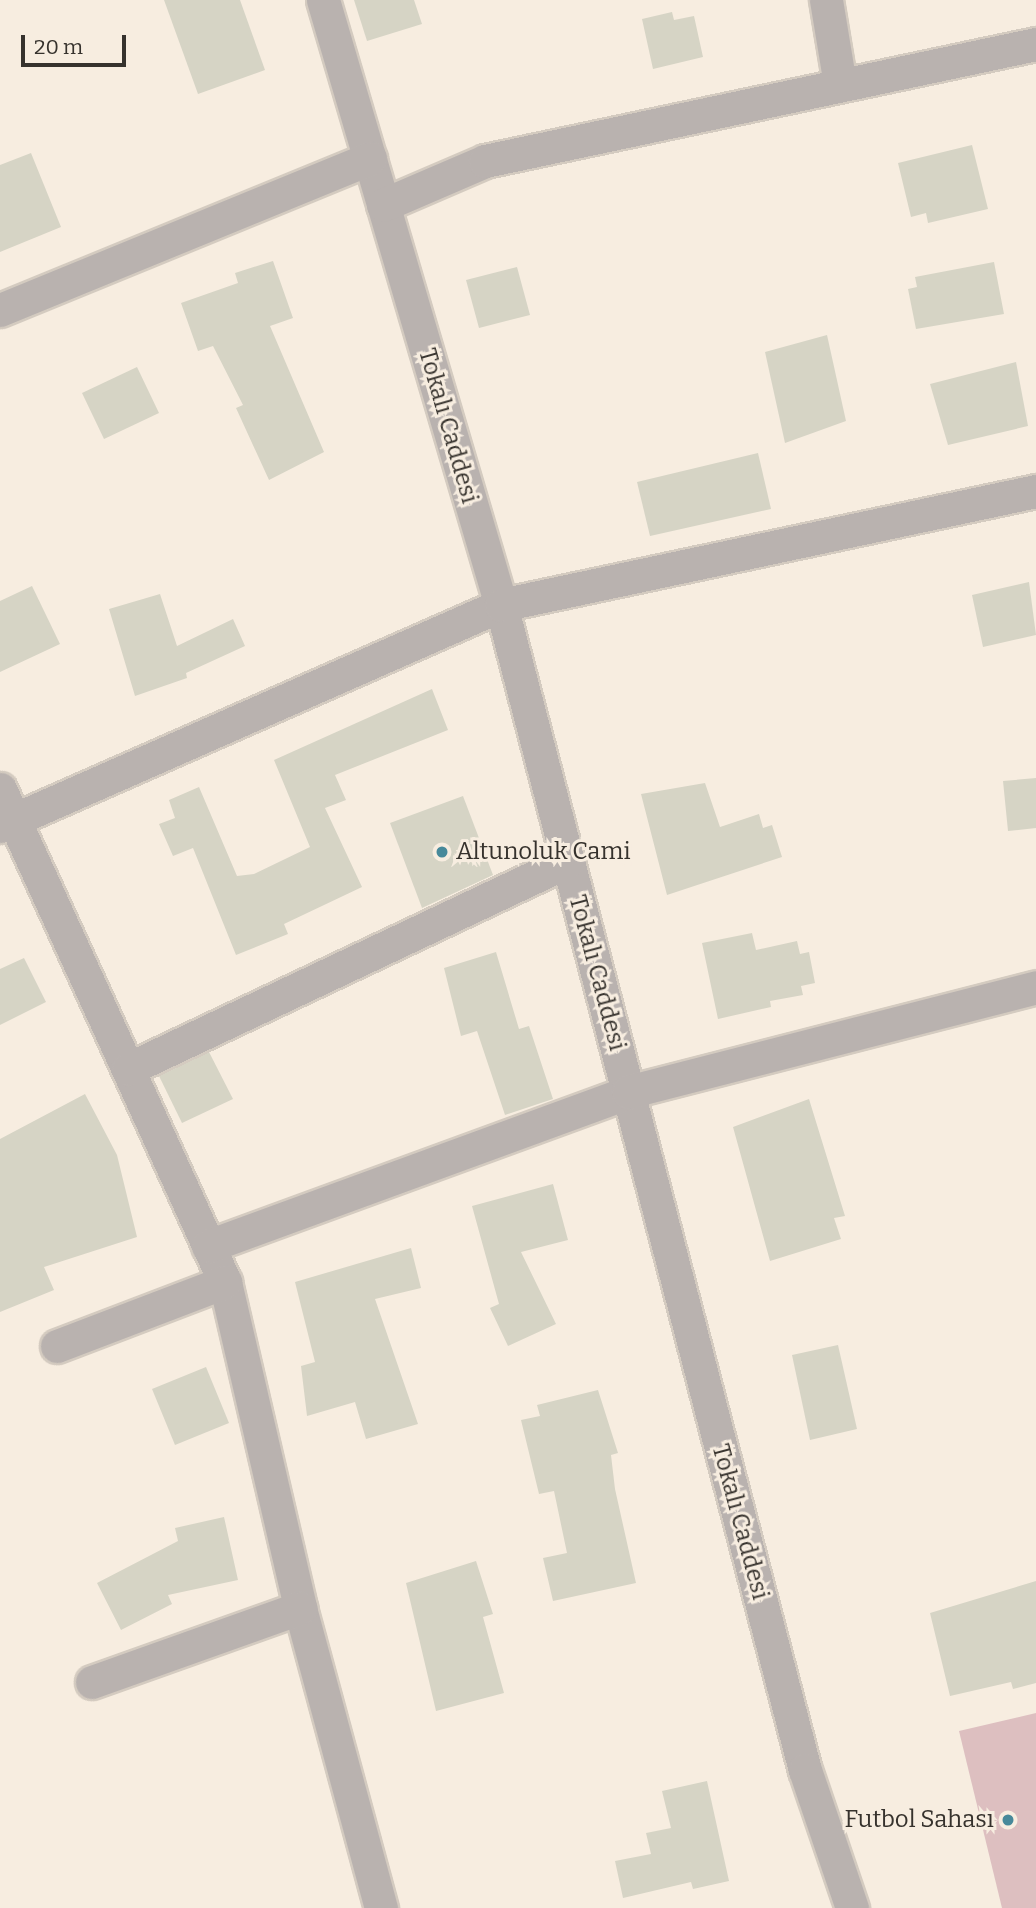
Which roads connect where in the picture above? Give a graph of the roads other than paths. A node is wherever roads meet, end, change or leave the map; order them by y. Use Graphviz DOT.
graph roads {
  1 [pos="323,0"];
  2 [pos="826,0"];
  3 [pos="1036,44"];
  4 [pos="841,85"];
  5 [pos="370,158"];
  6 [pos="383,205"];
  7 [pos="0,310"];
  8 [pos="1036,491"];
  9 [pos="501,605"];
  10 [pos="0,789"];
  11 [pos="7,823"];
  12 [pos="568,861"];
  13 [pos="1036,987"];
  14 [pos="128,1069"];
  15 [pos="628,1093"];
  16 [pos="208,1246"];
  17 [pos="225,1282"];
  18 [pos="57,1346"];
  19 [pos="300,1608"];
  20 [pos="92,1682"];
  21 [pos="381,1908"];
  22 [pos="852,1908"];
  1 -- 5 [label="street, Tokalı Caddesi"];
  2 -- 4 [label="street"];
  3 -- 4 [label="street"];
  4 -- 6 [label="street"];
  5 -- 6 [label="street, Tokalı Caddesi"];
  5 -- 7 [label="street"];
  6 -- 9 [label="street, Tokalı Caddesi"];
  8 -- 9 [label="street"];
  9 -- 11 [label="street"];
  9 -- 12 [label="street, Tokalı Caddesi"];
  10 -- 11 [label="street"];
  11 -- 14 [label="street"];
  12 -- 14 [label="street"];
  12 -- 15 [label="street, Tokalı Caddesi"];
  13 -- 15 [label="street"];
  14 -- 16 [label="street"];
  15 -- 16 [label="street"];
  15 -- 22 [label="street, Tokalı Caddesi"];
  16 -- 17 [label="street"];
  17 -- 18 [label="street"];
  17 -- 19 [label="street"];
  19 -- 20 [label="street"];
  19 -- 21 [label="street"];
}
